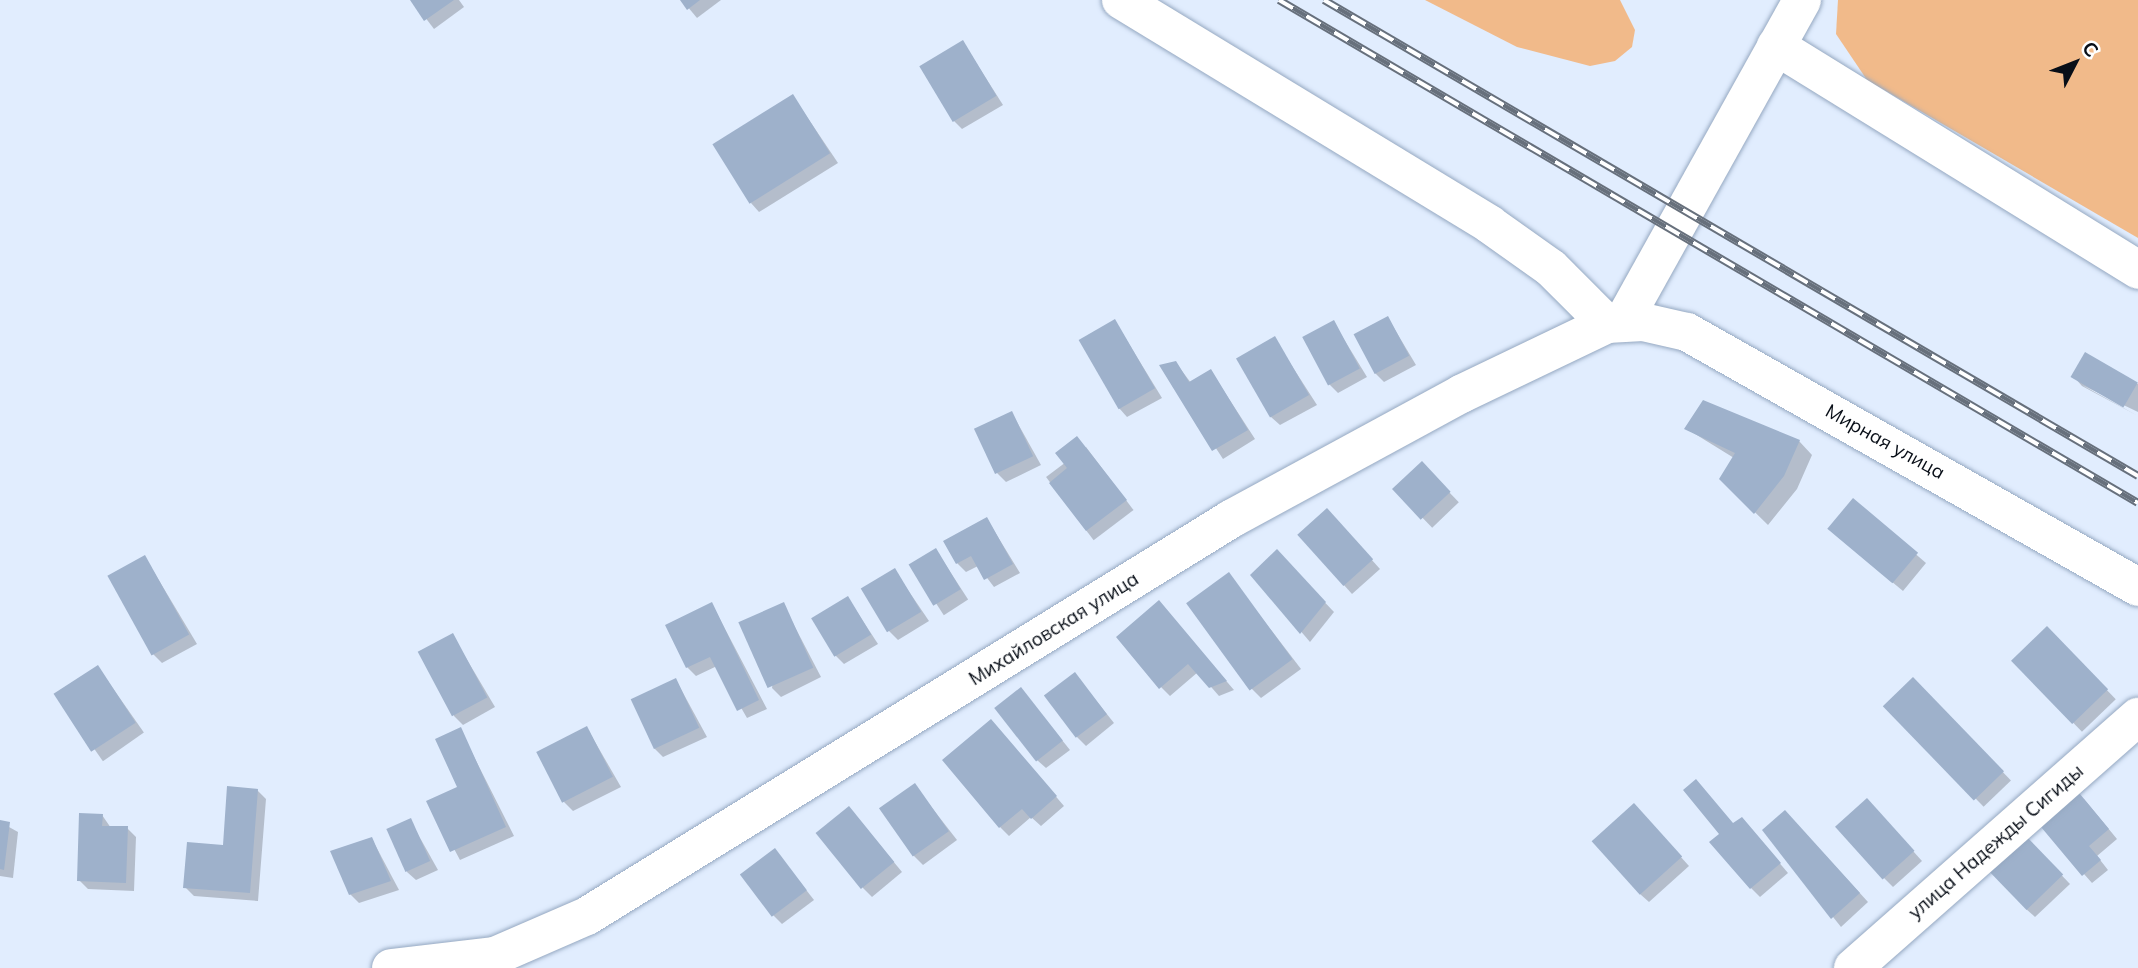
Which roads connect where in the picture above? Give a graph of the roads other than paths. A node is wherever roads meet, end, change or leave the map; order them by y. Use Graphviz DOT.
graph roads {
  1 [pos="1121,0"];
  2 [pos="1801,0"];
  3 [pos="1776,46"];
  4 [pos="2138,270"];
  5 [pos="1615,323"];
  6 [pos="2138,587"];
  7 [pos="2138,717"];
  8 [pos="489,962"];
  9 [pos="391,968"];
  10 [pos="1853,968"];
  1 -- 5 [label="street"];
  2 -- 3 [label="street"];
  3 -- 4 [label="street"];
  3 -- 5 [label="street"];
  5 -- 6 [label="street, Мирная улица"];
  5 -- 8 [label="street, Михайловская улица"];
  7 -- 10 [label="street, улица Надежды Сигиды"];
  8 -- 9 [label="street, Михайловская улица"];
}
